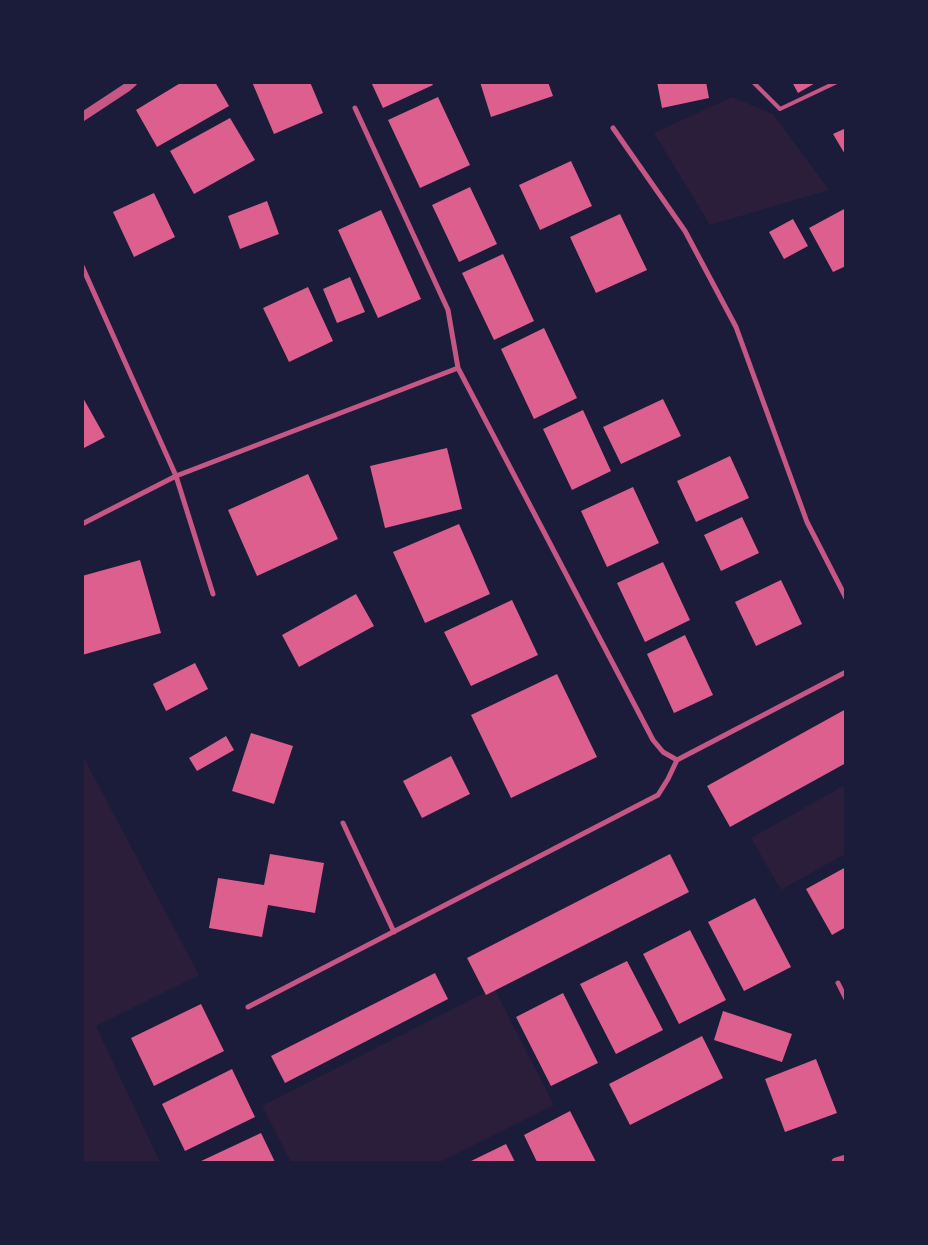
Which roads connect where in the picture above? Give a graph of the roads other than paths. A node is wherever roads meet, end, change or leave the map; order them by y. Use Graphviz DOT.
graph roads {
  1 [pos="133,82"];
  2 [pos="753,82"];
  3 [pos="837,82"];
  4 [pos="355,108"];
  5 [pos="82,117"];
  6 [pos="614,128"];
  7 [pos="82,266"];
  8 [pos="458,368"];
  9 [pos="176,476"];
  10 [pos="82,524"];
  11 [pos="213,594"];
  12 [pos="846,598"];
  13 [pos="846,672"];
  14 [pos="677,760"];
  15 [pos="343,823"];
  16 [pos="394,932"];
  17 [pos="838,983"];
  18 [pos="846,999"];
  19 [pos="248,1007"];
  20 [pos="846,1159"];
  21 [pos="836,1162"];
  1 -- 5 [label="street"];
  2 -- 3 [label="lane"];
  4 -- 8 [label="street"];
  6 -- 12 [label="street"];
  7 -- 9 [label="street"];
  8 -- 9 [label="street"];
  8 -- 14 [label="street"];
  9 -- 10 [label="street"];
  9 -- 11 [label="street"];
  13 -- 14 [label="street"];
  14 -- 16 [label="street"];
  15 -- 16 [label="street"];
  16 -- 19 [label="street"];
  17 -- 18 [label="street"];
  20 -- 21 [label="street"];
}
